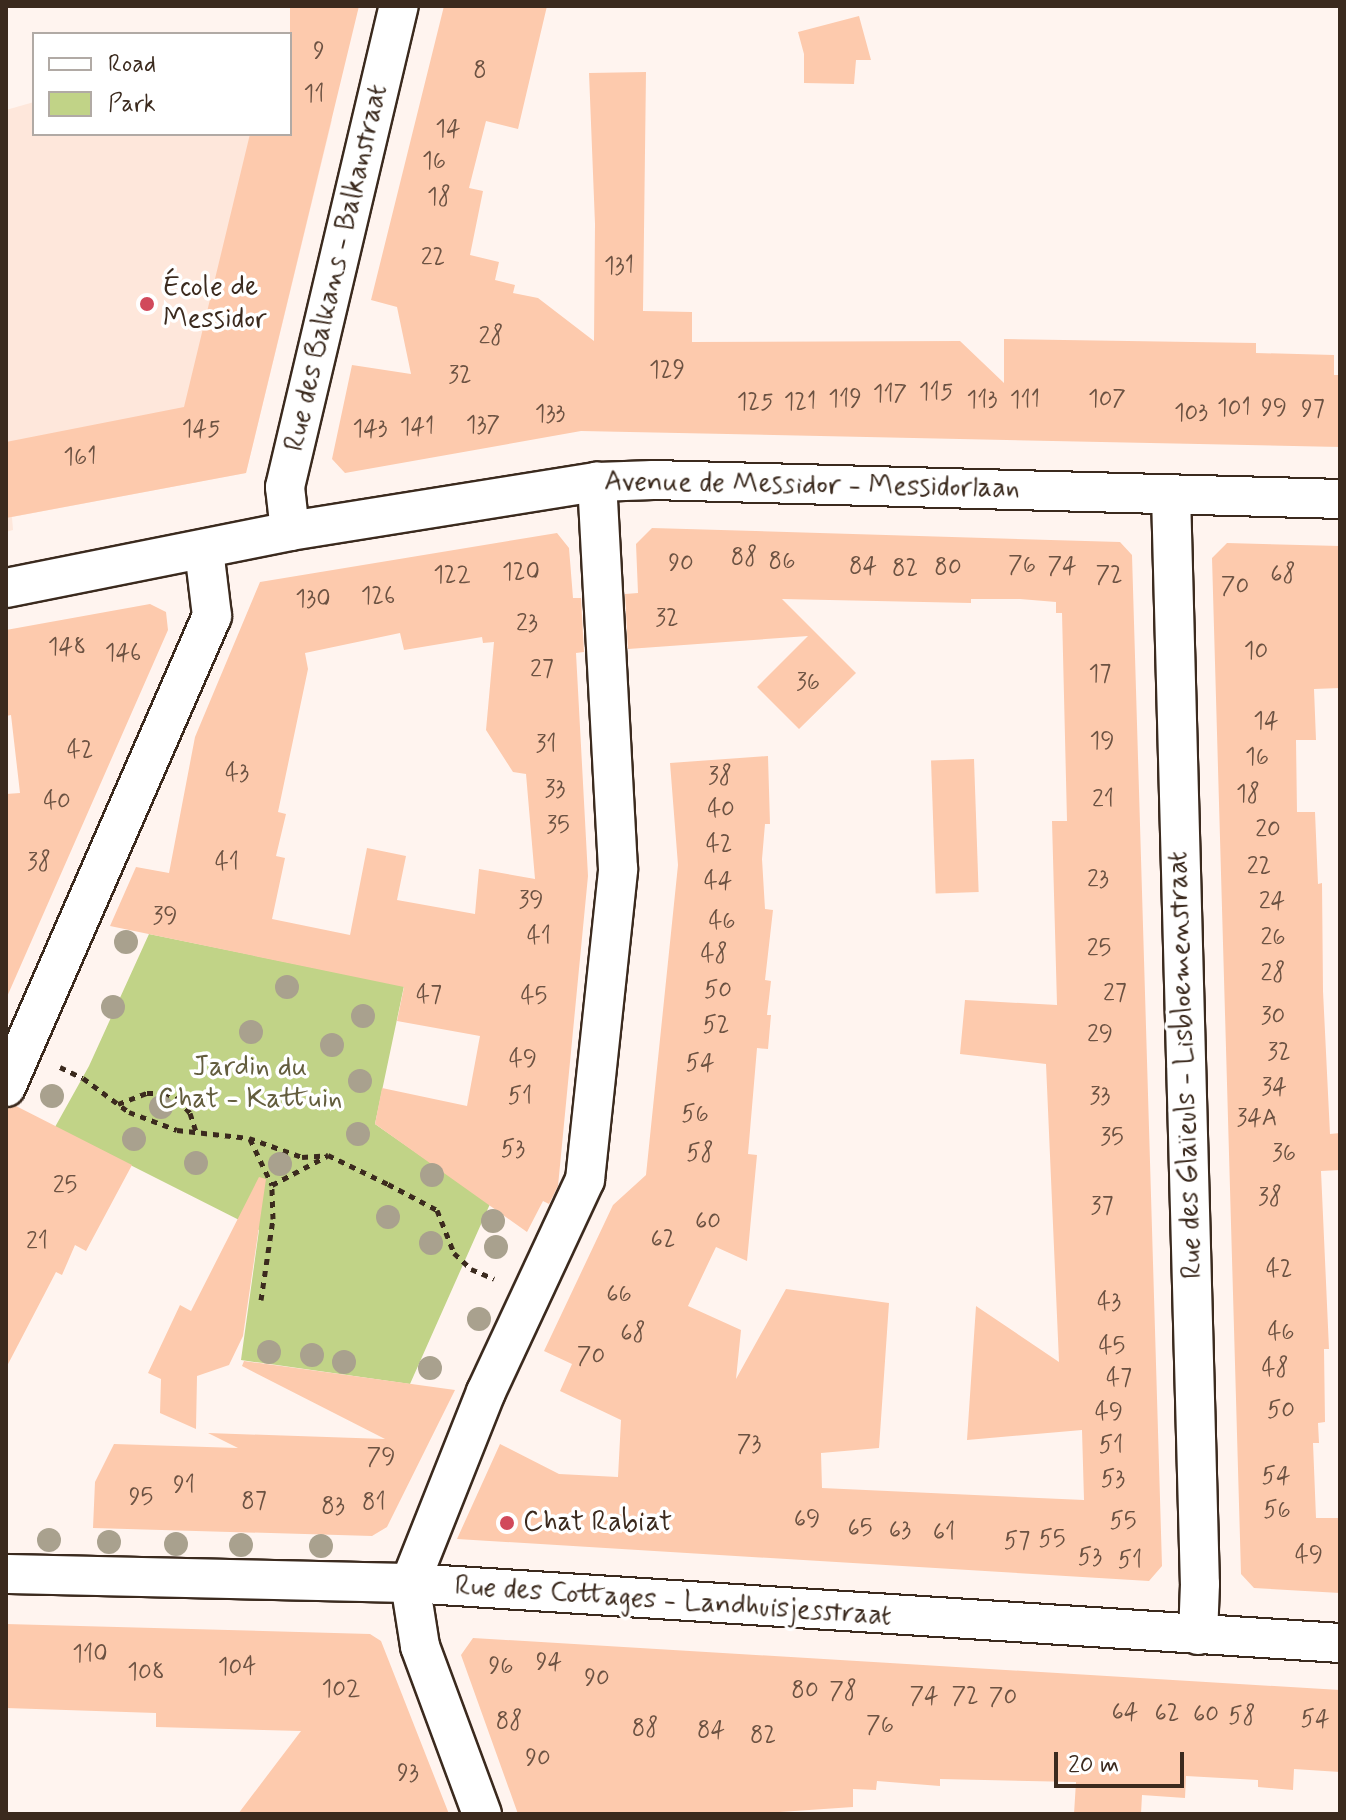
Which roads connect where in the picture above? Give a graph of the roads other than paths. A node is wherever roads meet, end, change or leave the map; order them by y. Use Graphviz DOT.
graph roads {
  1 [pos="399,6"];
  2 [pos="597,482"];
  3 [pos="1171,494"];
  4 [pos="1340,499"];
  5 [pos="290,531"];
  6 [pos="204,550"];
  7 [pos="6,588"];
  8 [pos="6,1087"];
  9 [pos="6,1574"];
  10 [pos="410,1583"];
  11 [pos="1198,1635"];
  12 [pos="1340,1643"];
  13 [pos="482,1814"];
  1 -- 5 [label="street, Rue des Balkans - Balkanstraat"];
  2 -- 3 [label="street, Avenue de Messidor - Messidorlaan"];
  2 -- 5 [label="street, Avenue de Messidor - Messidorlaan"];
  2 -- 10 [label="street"];
  3 -- 4 [label="street, Avenue de Messidor - Messidorlaan"];
  3 -- 11 [label="street, Rue des Glaïeuls - Lisbloemenstraat"];
  5 -- 6 [label="street, Avenue de Messidor - Messidorlaan"];
  6 -- 7 [label="street, Avenue de Messidor - Messidorlaan"];
  6 -- 8 [label="street"];
  9 -- 10 [label="street, Rue des Cottages - Landhuisjesstraat"];
  10 -- 11 [label="street, Rue des Cottages - Landhuisjesstraat"];
  10 -- 13 [label="street"];
  11 -- 12 [label="street, Rue des Cottages - Landhuisjesstraat"];
}
